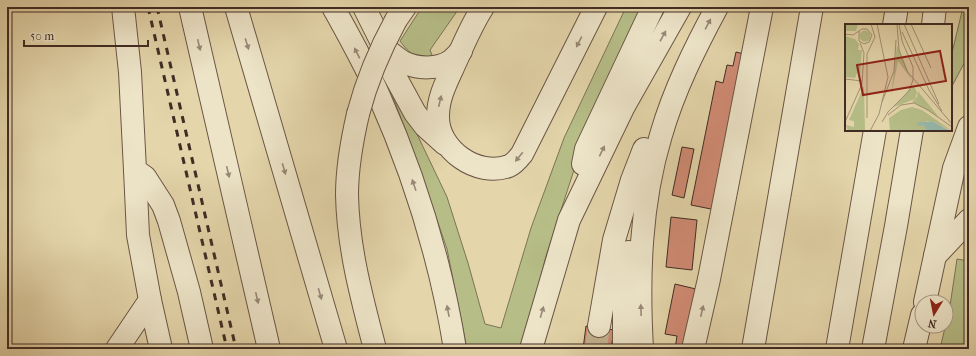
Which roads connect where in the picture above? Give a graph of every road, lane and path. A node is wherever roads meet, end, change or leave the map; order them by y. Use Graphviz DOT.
graph roads {
  1 [pos="123,7"];
  2 [pos="190,7"];
  3 [pos="236,7"];
  4 [pos="333,7"];
  5 [pos="483,7"];
  6 [pos="596,7"];
  7 [pos="653,7"];
  8 [pos="680,7"];
  9 [pos="717,7"];
  10 [pos="762,7"];
  11 [pos="812,7"];
  12 [pos="897,7"];
  13 [pos="935,7"];
  14 [pos="365,8"];
  15 [pos="400,14"];
  16 [pos="894,24"];
  17 [pos="932,24"];
  18 [pos="698,44"];
  19 [pos="385,48"];
  20 [pos="461,51"];
  21 [pos="969,126"];
  22 [pos="875,131"];
  23 [pos="912,131"];
  24 [pos="644,149"];
  25 [pos="451,150"];
  26 [pos="962,168"];
  27 [pos="140,174"];
  28 [pos="569,220"];
  29 [pos="969,220"];
  30 [pos="935,257"];
  31 [pos="927,294"];
  32 [pos="150,300"];
  33 [pos="599,326"];
  34 [pos="917,334"];
  35 [pos="117,349"];
  36 [pos="161,349"];
  37 [pos="202,349"];
  38 [pos="269,349"];
  39 [pos="336,349"];
  40 [pos="375,349"];
  41 [pos="455,349"];
  42 [pos="531,349"];
  43 [pos="624,349"];
  44 [pos="642,349"];
  45 [pos="693,349"];
  46 [pos="753,349"];
  47 [pos="837,349"];
  48 [pos="873,349"];
  49 [pos="914,349"];
  1 -- 27 [label="street"];
  2 -- 38 [label="street, one-way"];
  3 -- 39 [label="street, one-way"];
  41 -- 4 [label="street, one-way"];
  5 -- 20 [label="street"];
  6 -- 25 [label="street, one-way"];
  7 -- 28 [label="street"];
  28 -- 8 [label="street, one-way"];
  18 -- 9 [label="street, one-way"];
  45 -- 10 [label="street, one-way"];
  11 -- 46 [label="street"];
  12 -- 16 [label="street"];
  13 -- 17 [label="street"];
  14 -- 19 [label="street"];
  15 -- 40 [label="street, bridge"];
  18 -- 24 [label="street"];
  44 -- 18 [label="street, one-way"];
  19 -- 20 [label="street"];
  19 -- 25 [label="street"];
  25 -- 20 [label="street, one-way"];
  21 -- 26 [label="street"];
  22 -- 47 [label="street"];
  23 -- 48 [label="street"];
  24 -- 33 [label="street"];
  24 -- 43 [label="street"];
  26 -- 30 [label="street"];
  27 -- 32 [label="street"];
  27 -- 37 [label="street"];
  42 -- 28 [label="street, one-way"];
  29 -- 30 [label="street"];
  30 -- 31 [label="street"];
  32 -- 35 [label="street"];
  32 -- 36 [label="street"];
  34 -- 49 [label="street"];
}
